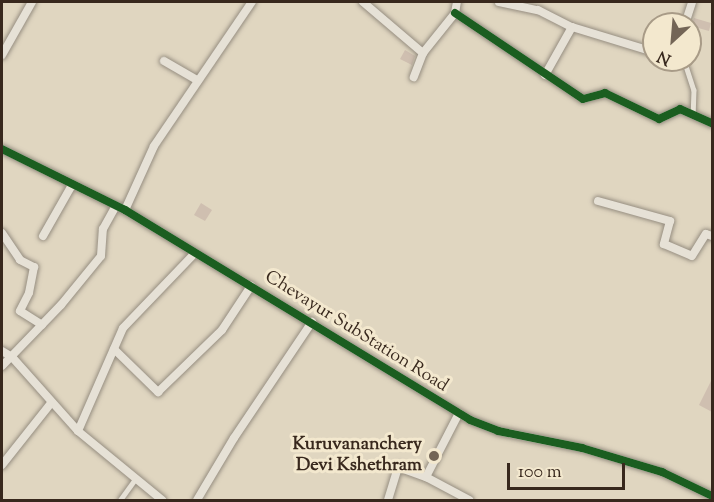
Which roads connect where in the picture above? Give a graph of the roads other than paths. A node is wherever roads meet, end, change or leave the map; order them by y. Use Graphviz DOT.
graph roads {
  1 [pos="32,2"];
  2 [pos="252,2"];
  3 [pos="363,2"];
  4 [pos="457,2"];
  5 [pos="499,2"];
  6 [pos="455,13"];
  7 [pos="572,27"];
  8 [pos="642,48"];
  9 [pos="3,49"];
  10 [pos="423,53"];
  11 [pos="164,60"];
  12 [pos="688,72"];
  13 [pos="545,75"];
  14 [pos="414,77"];
  15 [pos="198,81"];
  16 [pos="693,115"];
  17 [pos="712,123"];
  18 [pos="2,149"];
  19 [pos="72,184"];
  20 [pos="598,201"];
  21 [pos="120,208"];
  22 [pos="2,232"];
  23 [pos="43,236"];
  24 [pos="712,236"];
  25 [pos="195,253"];
  26 [pos="251,286"];
  27 [pos="312,322"];
  28 [pos="42,325"];
  29 [pos="114,349"];
  30 [pos="2,351"];
  31 [pos="12,357"];
  32 [pos="2,366"];
  33 [pos="52,402"];
  34 [pos="459,413"];
  35 [pos="78,431"];
  36 [pos="2,465"];
  37 [pos="426,477"];
  38 [pos="136,478"];
  39 [pos="712,496"];
  40 [pos="120,501"];
  41 [pos="162,501"];
  42 [pos="197,501"];
  43 [pos="388,501"];
  44 [pos="469,501"];
  1 -- 9 [label="street"];
  2 -- 15 [label="street"];
  3 -- 10 [label="street"];
  4 -- 6 [label="street"];
  5 -- 7 [label="street"];
  6 -- 10 [label="street"];
  6 -- 13 [label="street"];
  7 -- 8 [label="street"];
  7 -- 13 [label="street"];
  10 -- 14 [label="street"];
  11 -- 15 [label="street"];
  12 -- 16 [label="lane"];
  13 -- 16 [label="street"];
  15 -- 21 [label="street"];
  16 -- 17 [label="street"];
  18 -- 19 [label="street, Chevayur SubStation Road"];
  19 -- 21 [label="street, Chevayur SubStation Road"];
  19 -- 23 [label="street"];
  20 -- 24 [label="street"];
  21 -- 25 [label="street, Chevayur SubStation Road"];
  21 -- 28 [label="street"];
  22 -- 28 [label="street"];
  25 -- 26 [label="street, Chevayur SubStation Road"];
  25 -- 29 [label="street"];
  26 -- 27 [label="street, Chevayur SubStation Road"];
  26 -- 29 [label="street"];
  27 -- 34 [label="street, Chevayur SubStation Road"];
  27 -- 42 [label="street"];
  28 -- 31 [label="street"];
  29 -- 35 [label="street"];
  30 -- 31 [label="street"];
  31 -- 32 [label="street"];
  31 -- 33 [label="street"];
  33 -- 35 [label="street"];
  33 -- 36 [label="street"];
  34 -- 37 [label="street"];
  34 -- 39 [label="street, Chevayur SubStation Road"];
  35 -- 38 [label="street"];
  37 -- 43 [label="street"];
  37 -- 44 [label="street"];
  38 -- 40 [label="lane"];
  38 -- 41 [label="street"];
}
